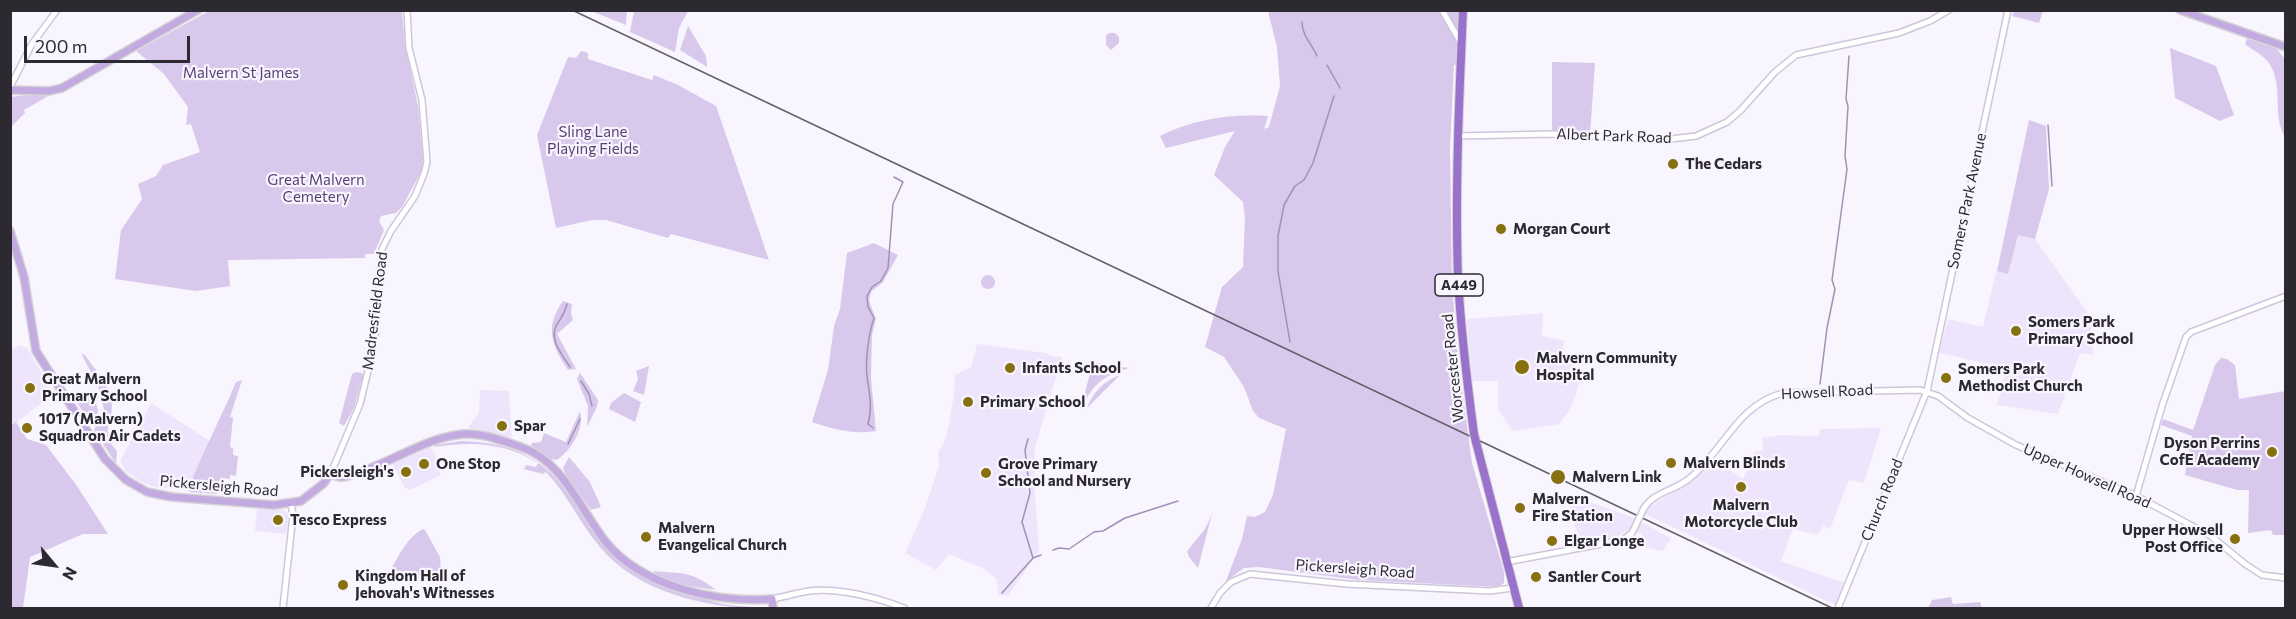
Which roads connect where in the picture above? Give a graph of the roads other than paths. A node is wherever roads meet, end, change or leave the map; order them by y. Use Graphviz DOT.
graph roads {
  1 [pos="57,10"];
  2 [pos="198,10"];
  3 [pos="407,10"];
  4 [pos="1442,10"];
  5 [pos="1463,10"];
  6 [pos="1949,10"];
  7 [pos="2008,10"];
  8 [pos="2180,10"];
  9 [pos="1461,43"];
  10 [pos="2286,47"];
  11 [pos="10,89"];
  12 [pos="1458,136"];
  13 [pos="10,231"];
  14 [pos="2286,296"];
  15 [pos="1927,392"];
  16 [pos="331,473"];
  17 [pos="2136,496"];
  18 [pos="291,504"];
  19 [pos="1506,562"];
  20 [pos="2286,578"];
  21 [pos="1512,588"];
  22 [pos="772,600"];
  23 [pos="283,609"];
  24 [pos="773,609"];
  25 [pos="904,609"];
  26 [pos="1212,609"];
  27 [pos="1519,609"];
  28 [pos="1838,609"];
  1 -- 11 [label="street"];
  2 -- 11 [label="main road"];
  3 -- 16 [label="street, Madresfield Road"];
  4 -- 9 [label="street"];
  5 -- 9 [label="highway, Worcester Road / A449"];
  6 -- 12 [label="street, Albert Park Road"];
  7 -- 15 [label="street, Somers Park Avenue"];
  8 -- 10 [label="main road"];
  9 -- 12 [label="highway, Worcester Road / A449"];
  12 -- 19 [label="highway, Worcester Road / A449"];
  13 -- 18 [label="main road, Pickersleigh Road"];
  14 -- 17 [label="street"];
  15 -- 17 [label="street, Upper Howsell Road"];
  15 -- 19 [label="street, Howsell Road, bridge"];
  15 -- 28 [label="street, Church Road"];
  16 -- 18 [label="main road, Pickersleigh Road"];
  16 -- 22 [label="main road"];
  17 -- 20 [label="street, Upper Howsell Road"];
  18 -- 23 [label="street"];
  19 -- 21 [label="highway, Worcester Road / A449"];
  21 -- 26 [label="street, Pickersleigh Road"];
  21 -- 27 [label="highway, Worcester Road / A449"];
  22 -- 24 [label="main road"];
  22 -- 25 [label="street"];
}
